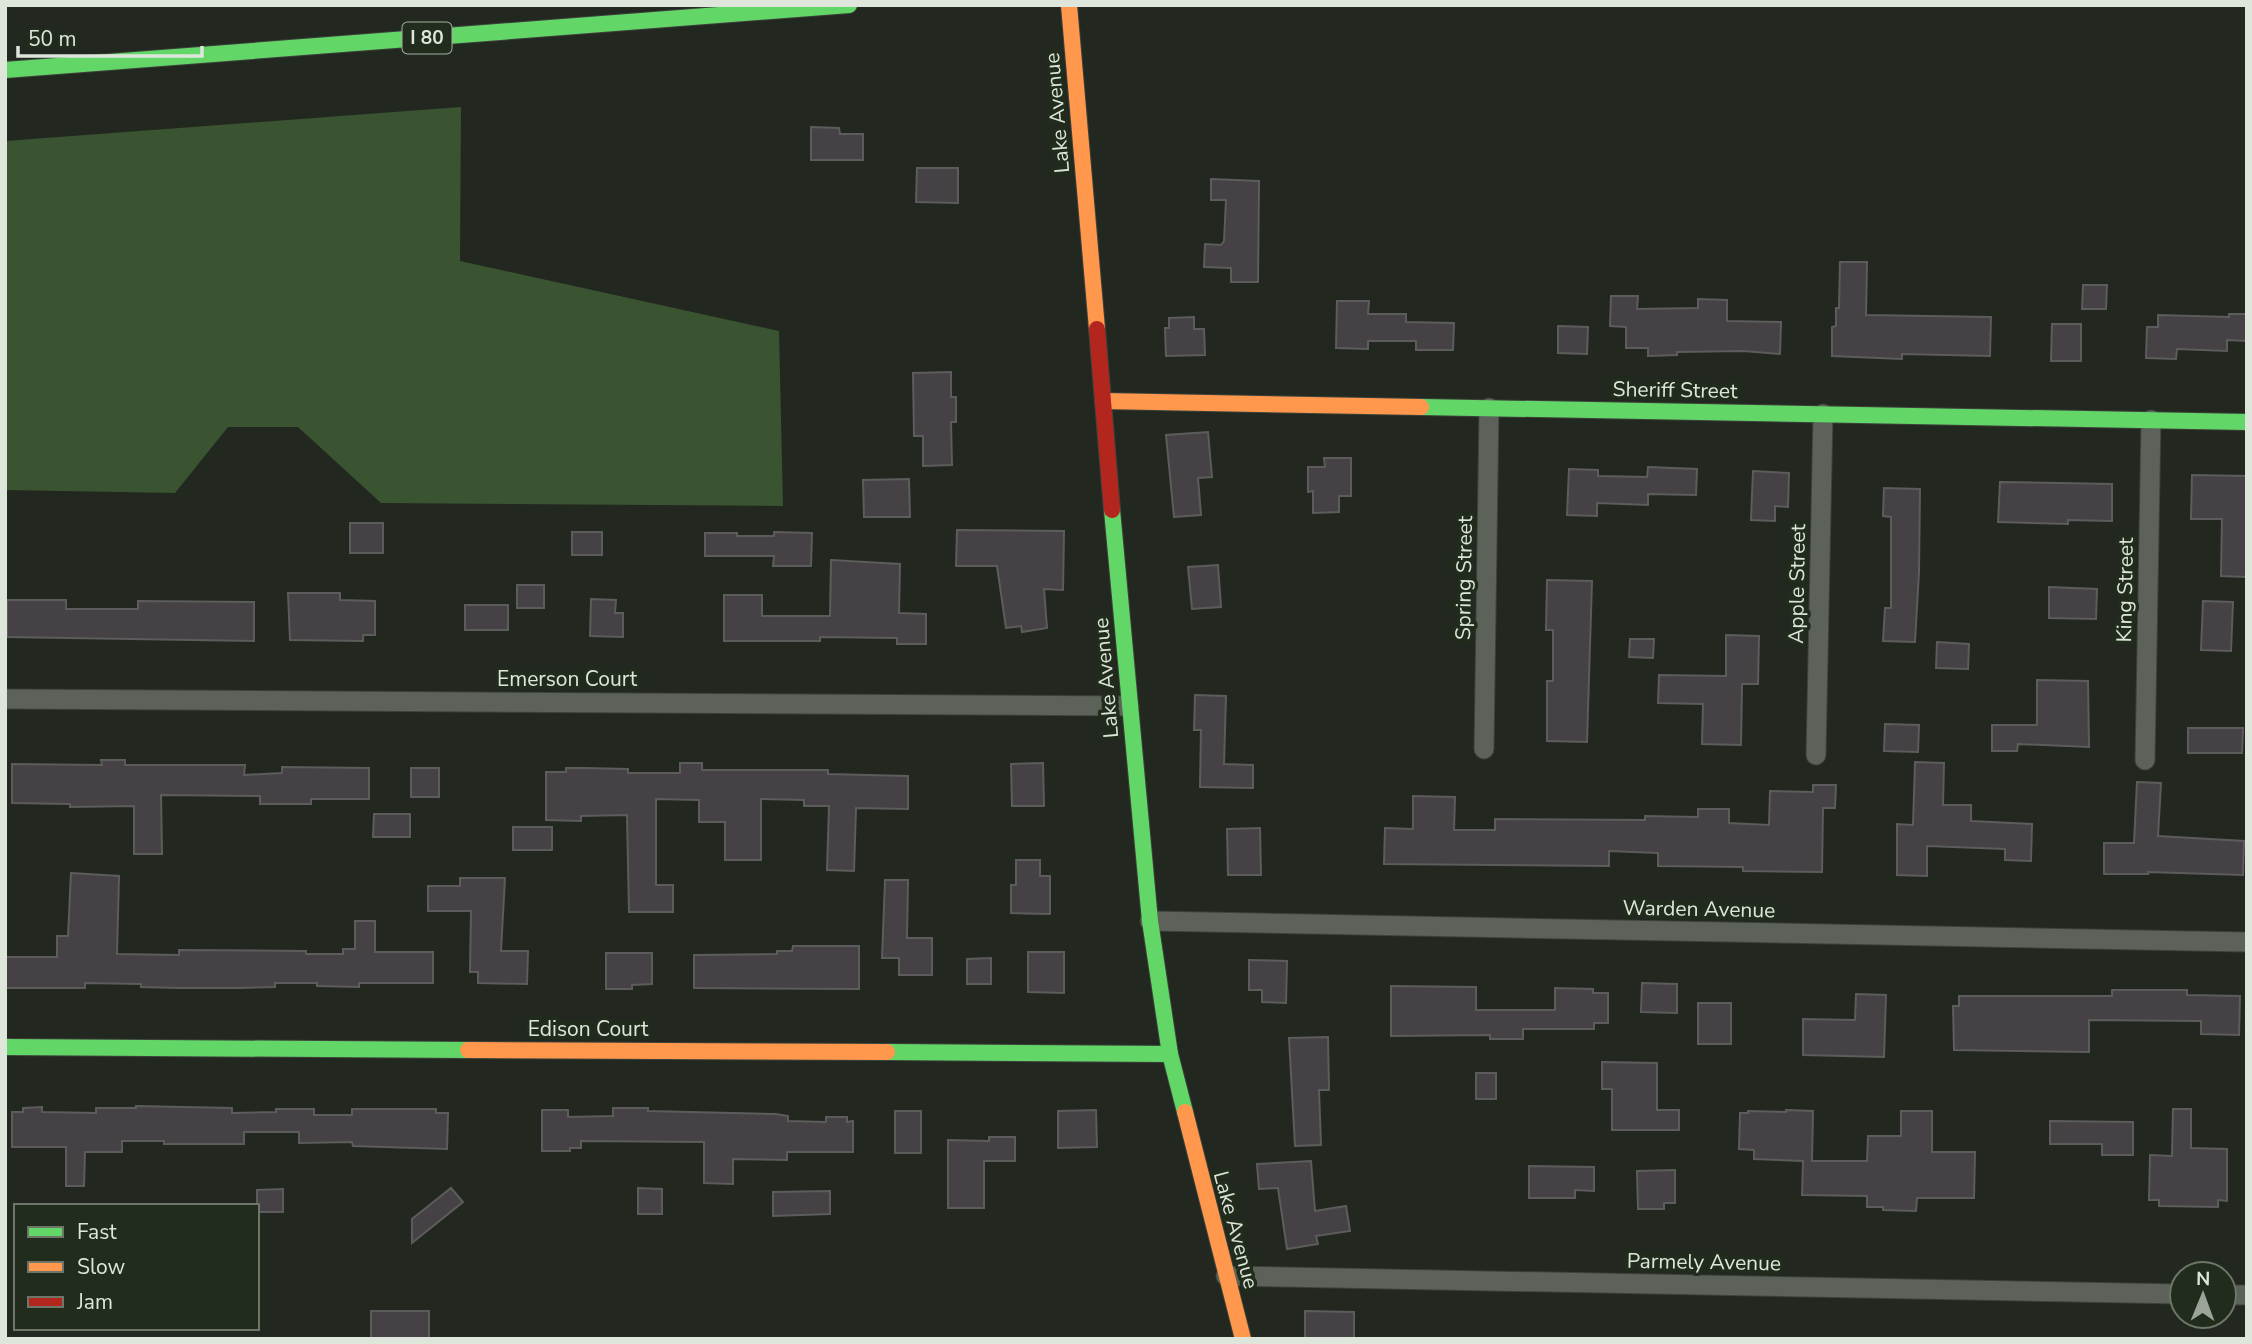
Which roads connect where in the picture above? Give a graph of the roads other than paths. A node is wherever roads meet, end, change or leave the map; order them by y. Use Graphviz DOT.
graph roads {
  1 [pos="849,5"];
  2 [pos="1069,5"];
  3 [pos="5,70"];
  4 [pos="1103,401"];
  5 [pos="1489,408"];
  6 [pos="1823,414"];
  7 [pos="2151,420"];
  8 [pos="2247,422"];
  9 [pos="5,699"];
  10 [pos="1129,706"];
  11 [pos="1484,749"];
  12 [pos="1816,755"];
  13 [pos="2145,760"];
  14 [pos="1150,922"];
  15 [pos="2247,942"];
  16 [pos="5,1047"];
  17 [pos="1171,1054"];
  18 [pos="1226,1276"];
  19 [pos="2168,1294"];
  20 [pos="1242,1339"];
  1 -- 3 [label="main road, I 80"];
  2 -- 4 [label="main road, Lake Avenue"];
  4 -- 5 [label="main road, Sheriff Street"];
  4 -- 10 [label="main road, Lake Avenue"];
  5 -- 6 [label="main road, Sheriff Street"];
  5 -- 11 [label="street, Spring Street"];
  6 -- 7 [label="main road, Sheriff Street"];
  6 -- 12 [label="street, Apple Street"];
  7 -- 8 [label="main road, Sheriff Street"];
  7 -- 13 [label="street, King Street"];
  9 -- 10 [label="street, Emerson Court"];
  10 -- 14 [label="main road, Lake Avenue"];
  14 -- 15 [label="street, Warden Avenue"];
  14 -- 17 [label="main road, Lake Avenue"];
  16 -- 17 [label="main road, Edison Court"];
  17 -- 18 [label="main road, Lake Avenue"];
  18 -- 19 [label="street, Parmely Avenue"];
  18 -- 20 [label="main road, Lake Avenue"];
}
